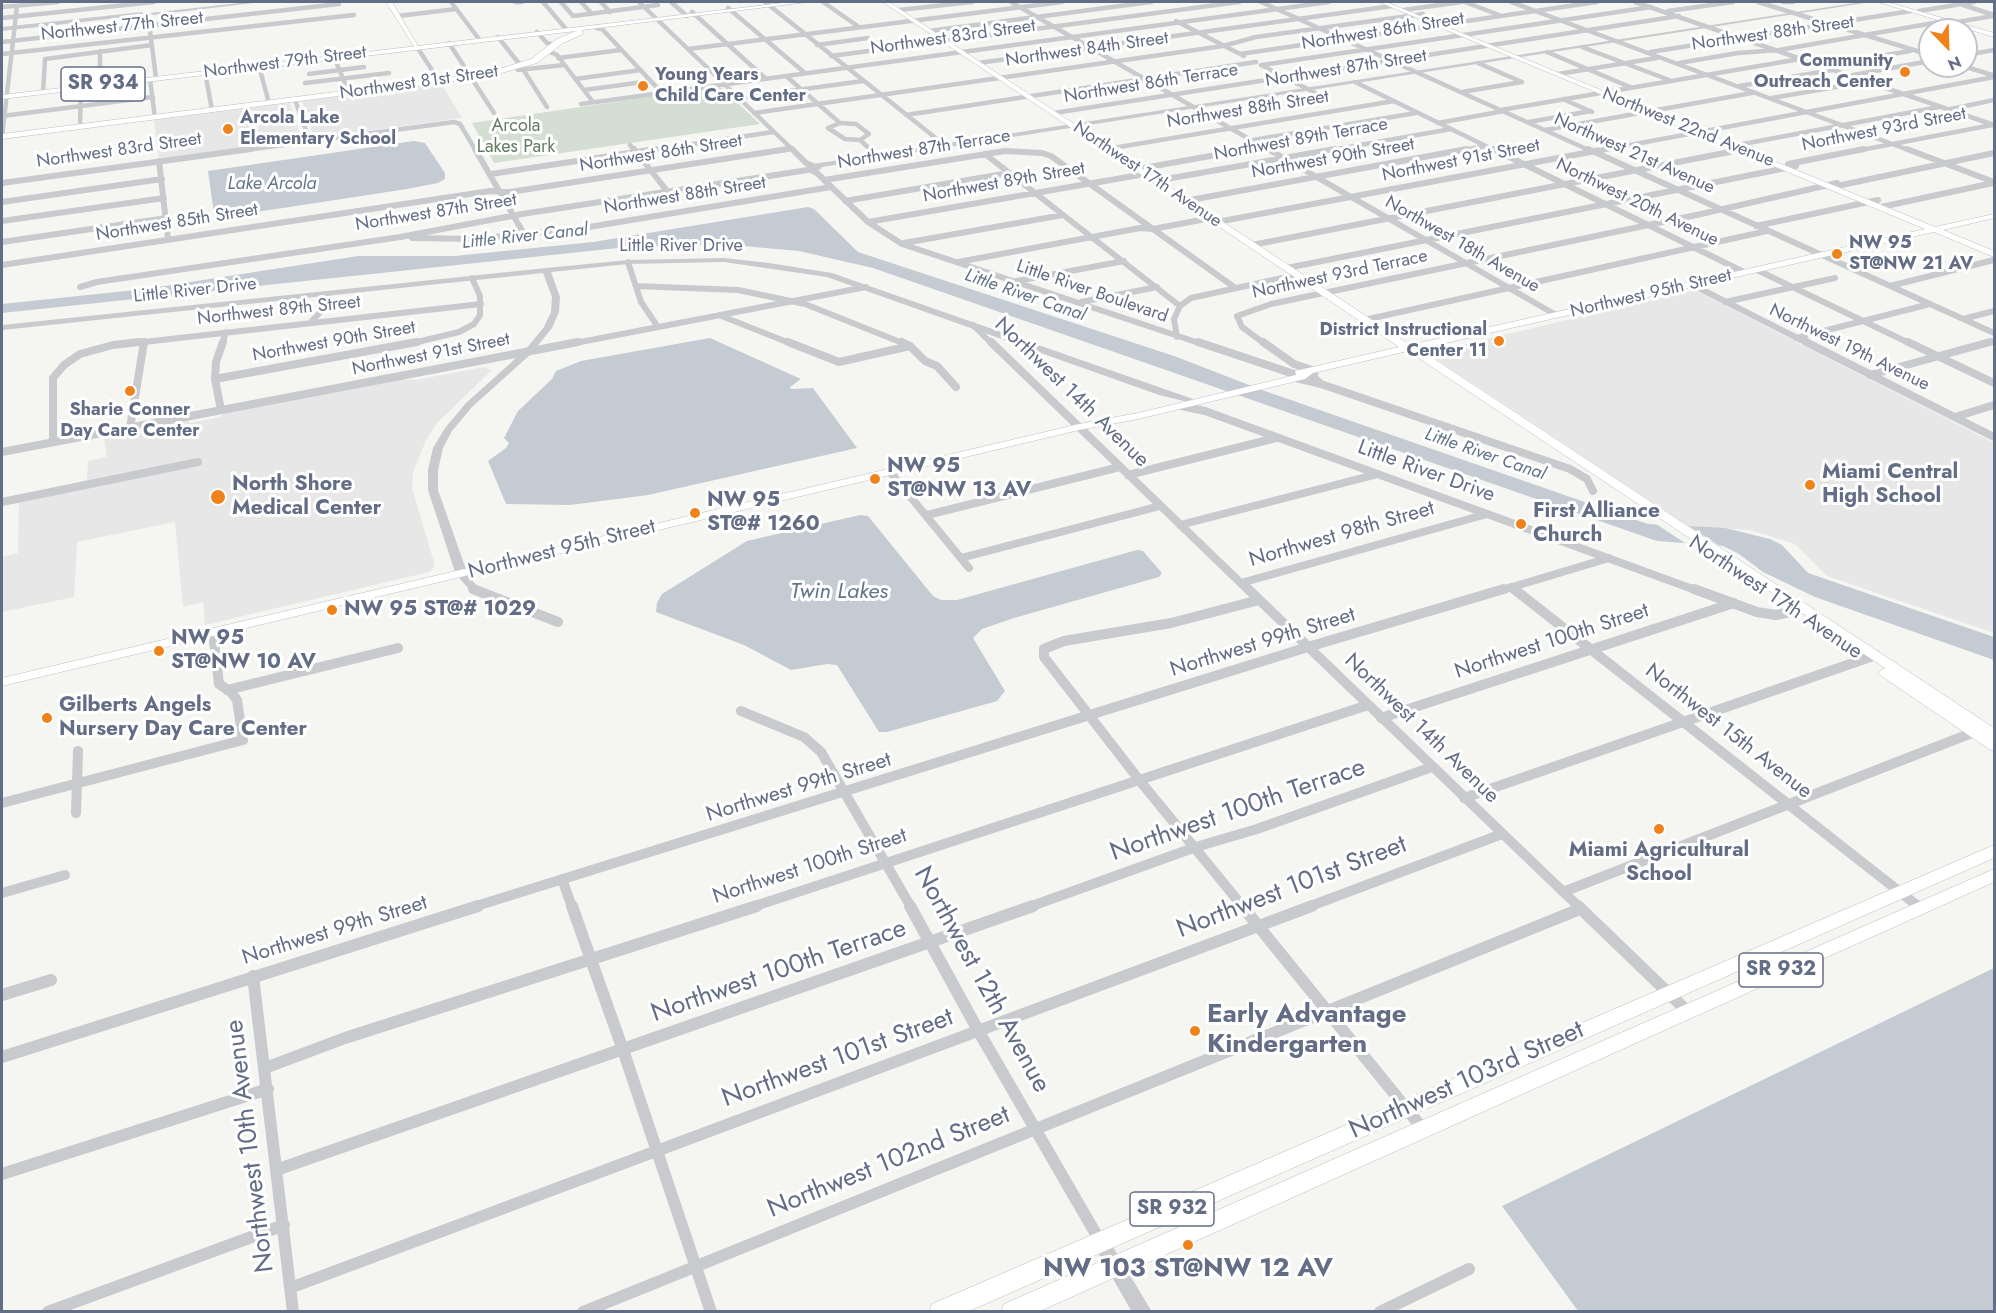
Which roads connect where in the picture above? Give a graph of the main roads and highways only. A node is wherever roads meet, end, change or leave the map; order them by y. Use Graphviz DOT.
graph roads {
  1 [pos="389,2"];
  2 [pos="783,2"];
  3 [pos="804,2"];
  4 [pos="886,2"];
  5 [pos="1382,2"];
  6 [pos="1881,2"];
  7 [pos="1888,2"];
  8 [pos="766,4"];
  9 [pos="1392,4"];
  10 [pos="731,7"];
  11 [pos="1915,11"];
  12 [pos="1413,12"];
  13 [pos="656,18"];
  14 [pos="1940,18"];
  15 [pos="612,24"];
  16 [pos="1978,28"];
  17 [pos="1978,28"];
  18 [pos="567,29"];
  19 [pos="1978,29"];
  20 [pos="1985,30"];
  21 [pos="1995,34"];
  22 [pos="417,47"];
  23 [pos="1521,56"];
  24 [pos="1607,92"];
  25 [pos="4,96"];
  26 [pos="2,137"];
  27 [pos="1742,147"];
  28 [pos="1788,166"];
  29 [pos="1995,216"];
  30 [pos="1940,228"];
  31 [pos="1995,247"];
  32 [pos="1994,254"];
  33 [pos="1408,349"];
  34 [pos="1295,372"];
  35 [pos="1254,386"];
  36 [pos="1226,392"];
  37 [pos="1185,402"];
  38 [pos="1490,404"];
  39 [pos="1498,413"];
  40 [pos="1123,417"];
  41 [pos="1525,423"];
  42 [pos="1555,447"];
  43 [pos="1800,610"];
  44 [pos="2,682"];
  45 [pos="1984,731"];
  46 [pos="1995,746"];
  47 [pos="1995,851"];
  48 [pos="1995,875"];
  49 [pos="940,1311"];
  50 [pos="1012,1311"];
  1 -- 22 [label="main road"];
  2 -- 8 [label="main road, Northwest 79th Street / SR 934"];
  3 -- 8 [label="main road, Northwest 79th Street / SR 934"];
  4 -- 33 [label="main road, Northwest 17th Avenue"];
  5 -- 9 [label="main road, Northwest 22nd Avenue"];
  6 -- 11 [label="main road"];
  7 -- 11 [label="main road"];
  8 -- 10 [label="main road, Northwest 79th Street / SR 934"];
  9 -- 12 [label="main road, Northwest 22nd Avenue"];
  9 -- 12 [label="main road, Northwest 22nd Avenue"];
  10 -- 13 [label="main road, Northwest 79th Street / SR 934"];
  11 -- 14 [label="main road"];
  12 -- 23 [label="main road, Northwest 22nd Avenue"];
  12 -- 23 [label="main road, Northwest 22nd Avenue"];
  13 -- 15 [label="main road, Northwest 79th Street / SR 934"];
  13 -- 18 [label="main road, Northwest 79th Street / SR 934"];
  15 -- 18 [label="main road, Northwest 79th Street"];
  15 -- 26 [label="main road, Northwest 81st Street / SR 934"];
  16 -- 20 [label="main road"];
  17 -- 20 [label="main road"];
  18 -- 22 [label="main road, Northwest 79th Street / SR 934"];
  19 -- 21 [label="main road"];
  20 -- 21 [label="main road"];
  22 -- 25 [label="main road, Northwest 79th Street / SR 934"];
  23 -- 24 [label="main road, Northwest 22nd Avenue"];
  23 -- 24 [label="main road, Northwest 22nd Avenue"];
  24 -- 27 [label="main road, Northwest 22nd Avenue"];
  24 -- 27 [label="main road, Northwest 22nd Avenue"];
  27 -- 28 [label="main road, Northwest 22nd Avenue"];
  27 -- 28 [label="main road, Northwest 22nd Avenue"];
  28 -- 30 [label="main road, Northwest 22nd Avenue"];
  29 -- 30 [label="main road, Northwest 95th Street"];
  30 -- 31 [label="main road, Northwest 22nd Avenue"];
  30 -- 32 [label="main road, Northwest 22nd Avenue"];
  30 -- 33 [label="main road, Northwest 95th Street"];
  33 -- 34 [label="main road, Northwest 95th Street"];
  33 -- 38 [label="main road, Northwest 17th Avenue"];
  34 -- 35 [label="main road, Northwest 95th Street"];
  34 -- 35 [label="main road, Northwest 95th Street"];
  35 -- 36 [label="main road, Northwest 95th Street"];
  36 -- 37 [label="main road, Northwest 95th Street"];
  36 -- 37 [label="main road, Northwest 95th Street"];
  37 -- 40 [label="main road, Northwest 95th Street"];
  37 -- 40 [label="main road, Northwest 95th Street"];
  38 -- 39 [label="main road, Northwest 17th Avenue"];
  38 -- 41 [label="main road, Northwest 17th Avenue"];
  39 -- 41 [label="main road"];
  39 -- 42 [label="main road, Northwest 17th Avenue"];
  40 -- 44 [label="main road, Northwest 95th Street"];
  41 -- 42 [label="main road, Northwest 17th Avenue"];
  42 -- 43 [label="main road, Northwest 17th Avenue"];
  42 -- 43 [label="main road, Northwest 17th Avenue"];
  43 -- 45 [label="main road, Northwest 17th Avenue"];
  45 -- 46 [label="main road, Northwest 17th Avenue"];
  47 -- 49 [label="main road, Northwest 103rd Street / SR 932"];
  48 -- 50 [label="main road, Northwest 103rd Street / SR 932"];
}
